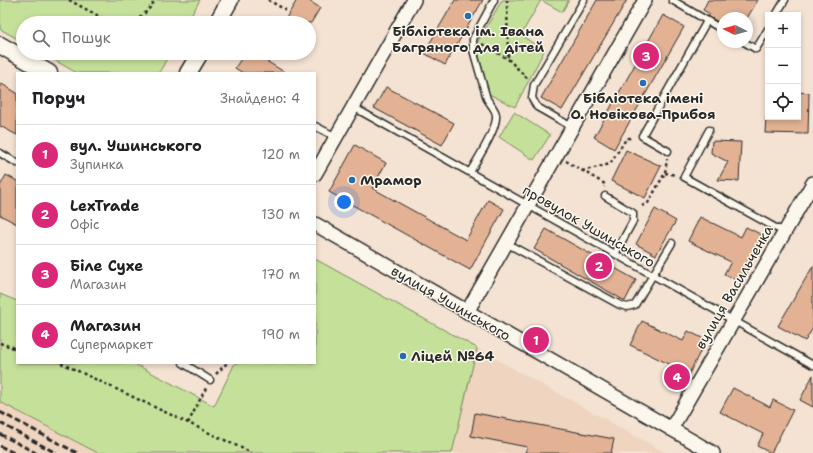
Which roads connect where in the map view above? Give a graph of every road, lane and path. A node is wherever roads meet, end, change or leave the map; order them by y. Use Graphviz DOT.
graph roads {
  1 [pos="69,0"];
  2 [pos="155,0"];
  3 [pos="230,0"];
  4 [pos="268,0"];
  5 [pos="414,0"];
  6 [pos="494,0"];
  7 [pos="507,0"];
  8 [pos="584,0"];
  9 [pos="645,0"];
  10 [pos="672,0"];
  11 [pos="785,0"];
  12 [pos="286,10"];
  13 [pos="778,12"];
  14 [pos="99,16"];
  15 [pos="143,16"];
  16 [pos="221,16"];
  17 [pos="707,21"];
  18 [pos="717,27"];
  19 [pos="765,34"];
  20 [pos="473,38"];
  21 [pos="0,46"];
  22 [pos="753,47"];
  23 [pos="16,55"];
  24 [pos="508,59"];
  25 [pos="25,60"];
  26 [pos="197,60"];
  27 [pos="47,72"];
  28 [pos="191,72"];
  29 [pos="534,85"];
  30 [pos="353,107"];
  31 [pos="316,127"];
  32 [pos="572,127"];
  33 [pos="709,130"];
  34 [pos="642,136"];
  35 [pos="336,137"];
  36 [pos="668,151"];
  37 [pos="0,153"];
  38 [pos="556,156"];
  39 [pos="318,160"];
  40 [pos="16,162"];
  41 [pos="582,171"];
  42 [pos="470,172"];
  43 [pos="813,182"];
  44 [pos="605,196"];
  45 [pos="528,204"];
  46 [pos="642,206"];
  47 [pos="316,225"];
  48 [pos="785,231"];
  49 [pos="506,243"];
  50 [pos="672,243"];
  51 [pos="615,254"];
  52 [pos="653,276"];
  53 [pos="467,312"];
  54 [pos="733,321"];
  55 [pos="0,343"];
  56 [pos="16,345"];
  57 [pos="10,348"];
  58 [pos="16,349"];
  59 [pos="63,364"];
  60 [pos="185,364"];
  61 [pos="813,365"];
  62 [pos="210,380"];
  63 [pos="202,397"];
  64 [pos="188,423"];
  65 [pos="671,429"];
  66 [pos="252,453"];
  67 [pos="713,453"];
  1 -- 14 [label="path"];
  2 -- 15 [label="path"];
  3 -- 16 [label="street"];
  4 -- 12 [label="path"];
  5 -- 30 [label="street"];
  6 -- 20 [label="lane"];
  7 -- 24 [label="path"];
  8 -- 29 [label="lane"];
  9 -- 32 [label="street"];
  10 -- 17 [label="lane"];
  11 -- 13 [label="lane"];
  17 -- 18 [label="lane"];
  17 -- 34 [label="lane"];
  19 -- 22 [label="lane"];
  20 -- 24 [label="path"];
  20 -- 42 [label="lane"];
  21 -- 23 [label="street"];
  24 -- 29 [label="path"];
  25 -- 27 [label="street"];
  26 -- 28 [label="street"];
  29 -- 32 [label="lane"];
  30 -- 35 [label="street"];
  30 -- 42 [label="lane, провулок Ушинського"];
  31 -- 35 [label="lane"];
  32 -- 38 [label="street"];
  33 -- 48 [label="lane"];
  34 -- 36 [label="lane"];
  34 -- 41 [label="path"];
  35 -- 39 [label="street"];
  36 -- 46 [label="path"];
  37 -- 40 [label="lane"];
  38 -- 41 [label="path"];
  38 -- 45 [label="street"];
  41 -- 44 [label="path"];
  42 -- 45 [label="lane, провулок Ушинського"];
  43 -- 48 [label="street, вулиця Васильченка"];
  44 -- 51 [label="lane"];
  45 -- 49 [label="street"];
  45 -- 51 [label="lane, провулок Ушинського"];
  47 -- 53 [label="street, вулиця Ушинського"];
  48 -- 54 [label="street, вулиця Васильченка"];
  49 -- 52 [label="lane"];
  49 -- 53 [label="street"];
  50 -- 52 [label="lane"];
  51 -- 52 [label="lane, провулок Ушинського"];
  52 -- 54 [label="lane, провулок Ушинського"];
  53 -- 65 [label="street, вулиця Ушинського"];
  54 -- 61 [label="lane, провулок Ушинського"];
  54 -- 65 [label="street, вулиця Васильченка"];
  55 -- 57 [label="path"];
  56 -- 57 [label="path"];
  57 -- 58 [label="path"];
  59 -- 64 [label="path"];
  60 -- 62 [label="lane"];
  63 -- 64 [label="path"];
  64 -- 66 [label="path"];
  65 -- 67 [label="street, вулиця Ушинського"];
}
